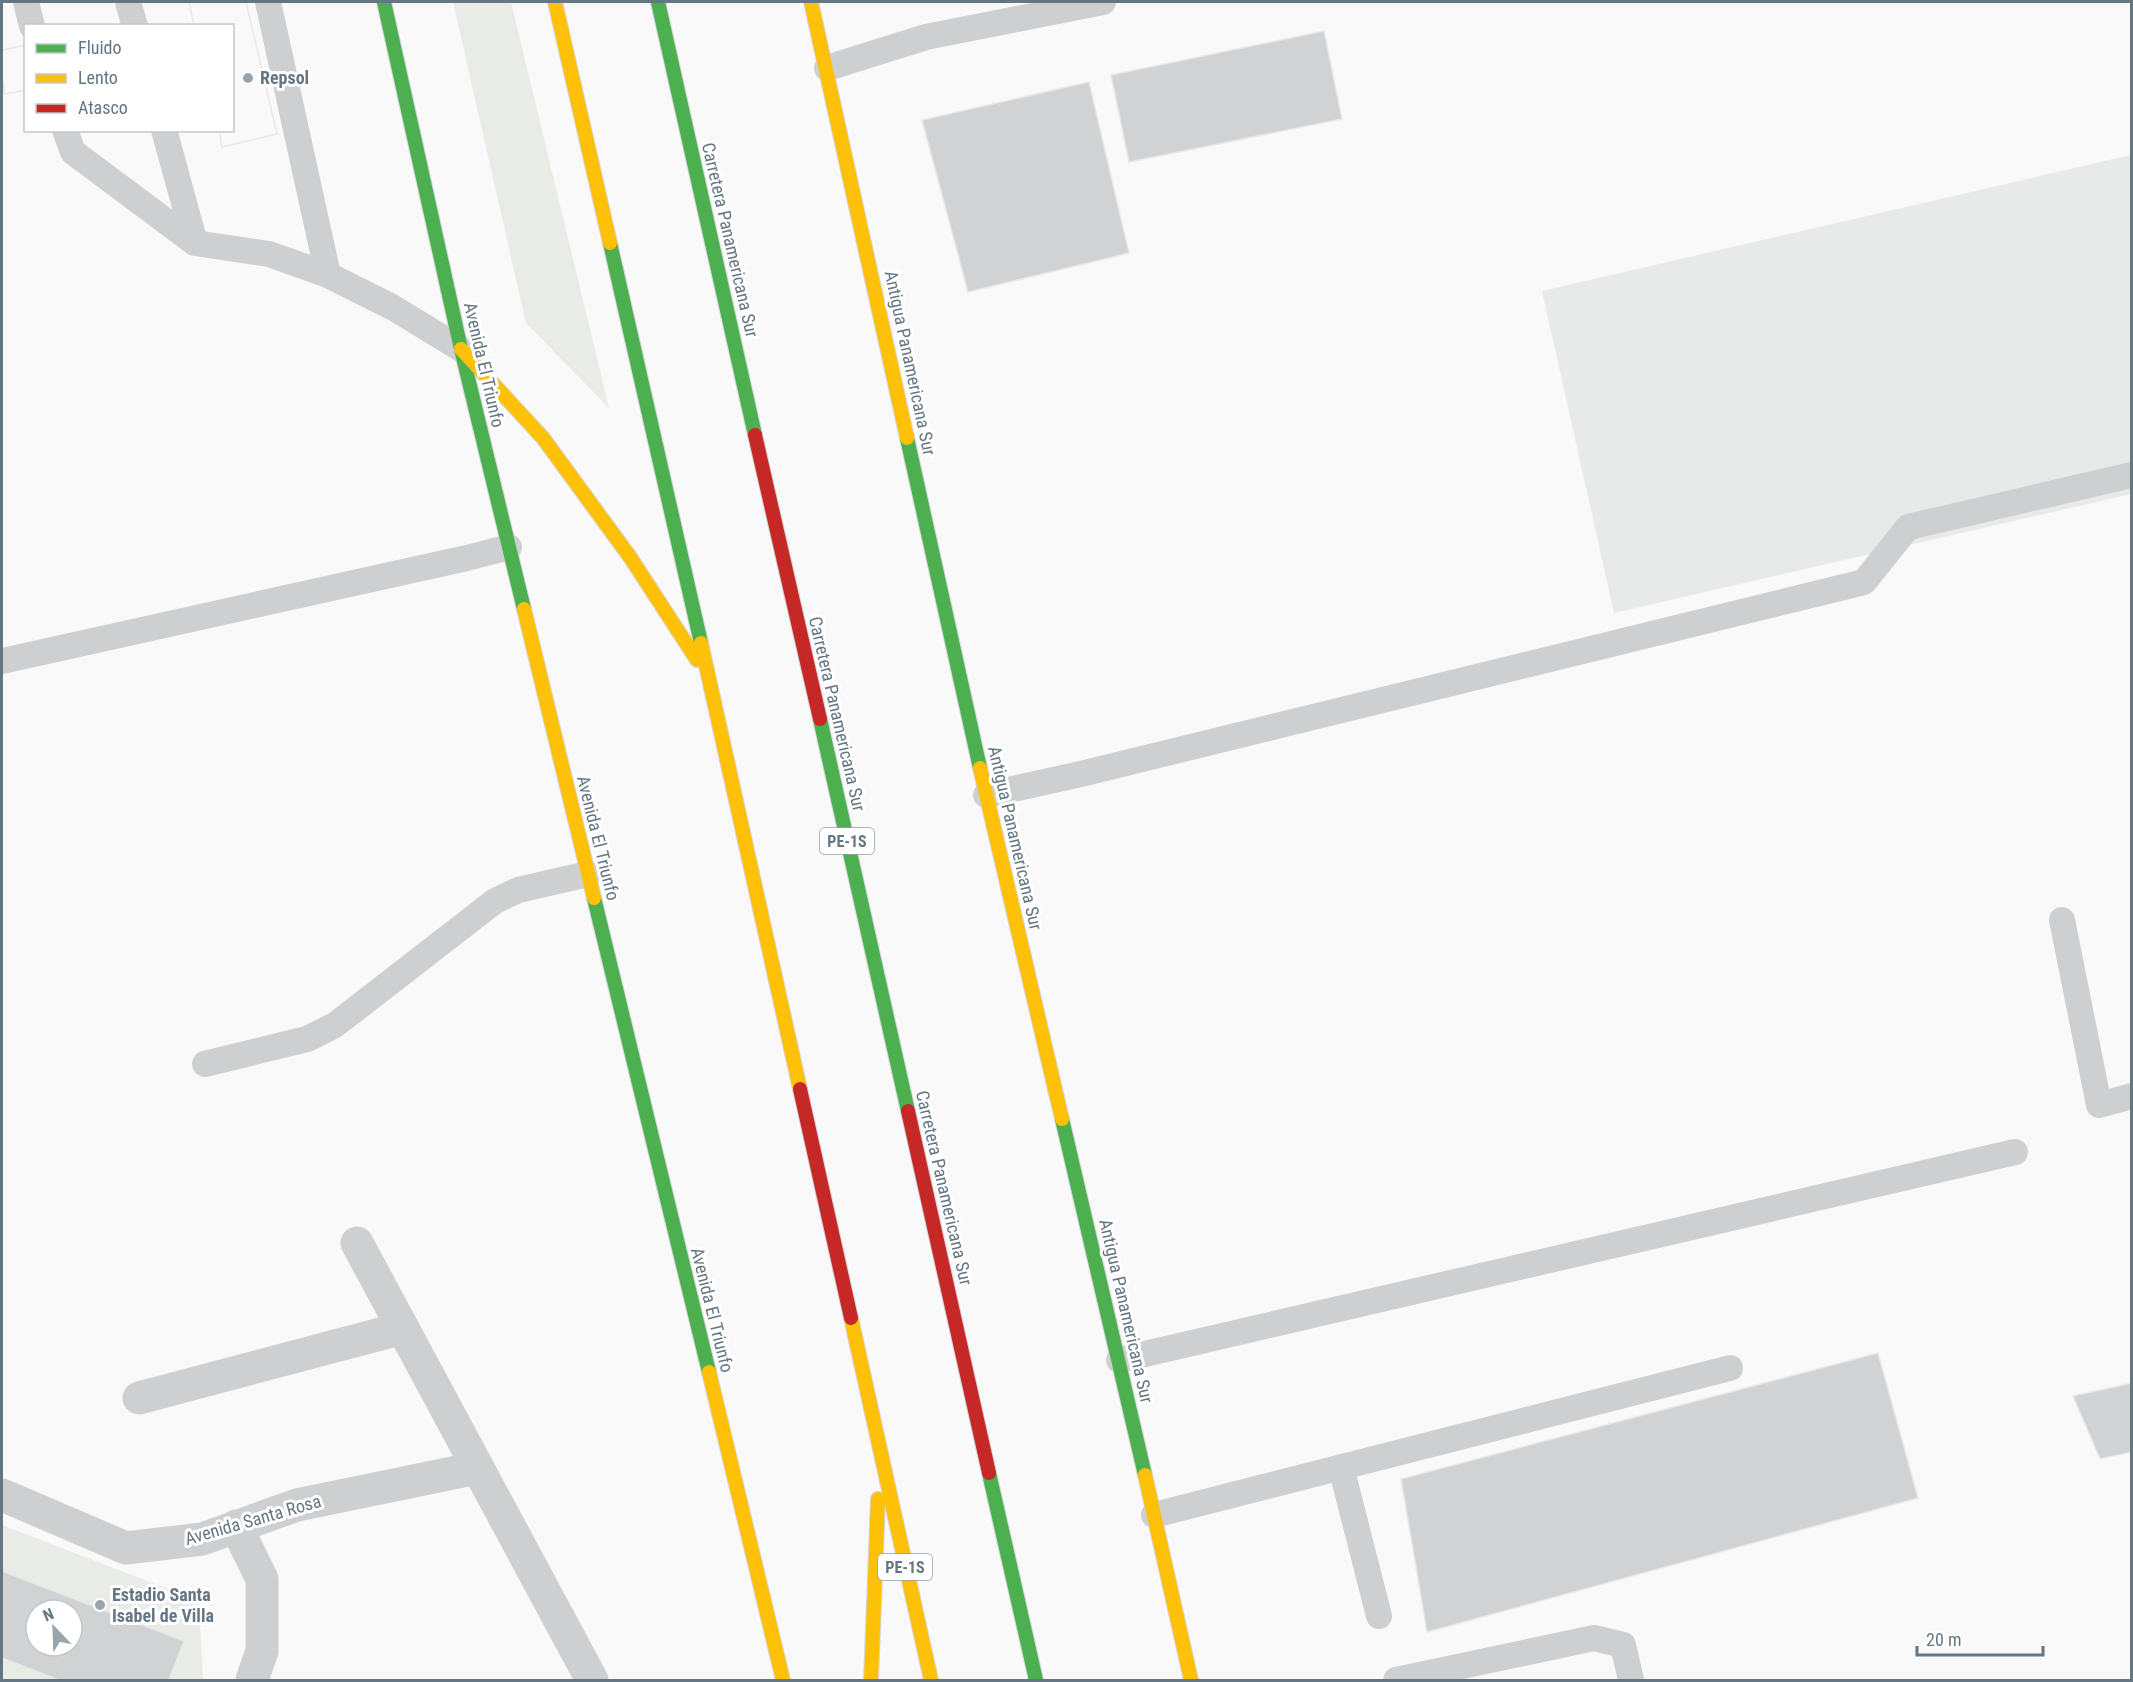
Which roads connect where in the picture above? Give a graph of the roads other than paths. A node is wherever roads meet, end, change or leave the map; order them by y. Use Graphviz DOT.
graph roads {
  1 [pos="26,2"];
  2 [pos="128,2"];
  3 [pos="268,2"];
  4 [pos="384,2"];
  5 [pos="555,2"];
  6 [pos="658,2"];
  7 [pos="811,2"];
  8 [pos="1103,2"];
  9 [pos="32,24"];
  10 [pos="134,24"];
  11 [pos="827,68"];
  12 [pos="65,132"];
  13 [pos="165,132"];
  14 [pos="195,243"];
  15 [pos="328,275"];
  16 [pos="461,349"];
  17 [pos="2132,474"];
  18 [pos="509,547"];
  19 [pos="2,661"];
  20 [pos="709,677"];
  21 [pos="986,795"];
  22 [pos="588,874"];
  23 [pos="2062,920"];
  24 [pos="205,1064"];
  25 [pos="2132,1096"];
  26 [pos="2015,1152"];
  27 [pos="357,1243"];
  28 [pos="402,1328"];
  29 [pos="1119,1360"];
  30 [pos="1730,1368"];
  31 [pos="139,1398"];
  32 [pos="879,1453"];
  33 [pos="1341,1467"];
  34 [pos="477,1468"];
  35 [pos="2,1495"];
  36 [pos="1154,1515"];
  37 [pos="236,1526"];
  38 [pos="1379,1616"];
  39 [pos="252,1680"];
  40 [pos="592,1680"];
  41 [pos="783,1680"];
  42 [pos="871,1680"];
  43 [pos="931,1680"];
  44 [pos="1036,1680"];
  45 [pos="1191,1680"];
  46 [pos="1396,1680"];
  47 [pos="1631,1680"];
  1 -- 9 [label="lane"];
  2 -- 10 [label="lane"];
  3 -- 15 [label="lane"];
  4 -- 16 [label="main road, Avenida El Triunfo"];
  5 -- 20 [label="main road, PE-1S"];
  6 -- 44 [label="main road, Carretera Panamericana Sur / PE-1S"];
  7 -- 11 [label="main road, Antigua Panamericana Sur"];
  8 -- 11 [label="lane"];
  11 -- 21 [label="main road, Antigua Panamericana Sur"];
  12 -- 14 [label="lane"];
  13 -- 14 [label="lane"];
  14 -- 15 [label="lane"];
  15 -- 16 [label="lane"];
  16 -- 18 [label="main road, Avenida El Triunfo"];
  16 -- 20 [label="main road"];
  17 -- 21 [label="lane"];
  18 -- 19 [label="lane"];
  18 -- 22 [label="main road, Avenida El Triunfo"];
  20 -- 32 [label="main road, PE-1S"];
  21 -- 29 [label="main road, Antigua Panamericana Sur"];
  22 -- 24 [label="lane"];
  22 -- 41 [label="main road, Avenida El Triunfo"];
  23 -- 25 [label="lane"];
  26 -- 29 [label="lane"];
  27 -- 28 [label="street"];
  28 -- 31 [label="street"];
  28 -- 34 [label="street"];
  29 -- 36 [label="main road, Antigua Panamericana Sur"];
  30 -- 33 [label="lane"];
  32 -- 42 [label="main road"];
  32 -- 43 [label="main road, PE-1S"];
  33 -- 36 [label="lane"];
  33 -- 38 [label="lane"];
  34 -- 37 [label="street, Avenida Santa Rosa"];
  34 -- 40 [label="street"];
  35 -- 37 [label="street, Avenida Santa Rosa"];
  36 -- 45 [label="main road, Antigua Panamericana Sur"];
  37 -- 39 [label="street"];
  46 -- 47 [label="lane"];
}
